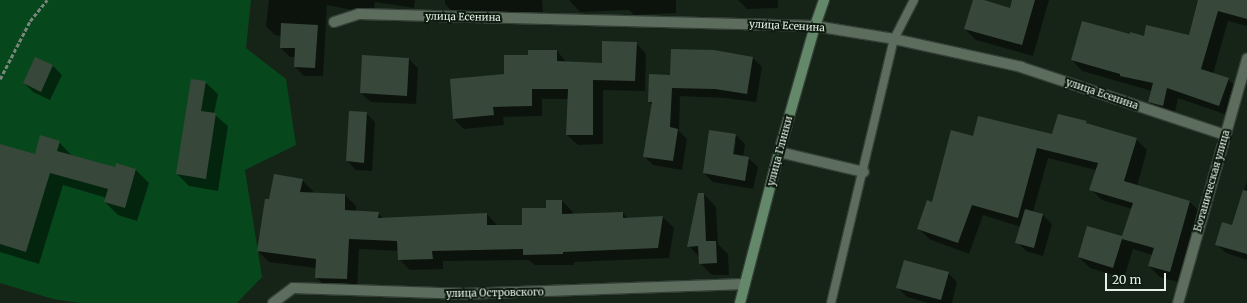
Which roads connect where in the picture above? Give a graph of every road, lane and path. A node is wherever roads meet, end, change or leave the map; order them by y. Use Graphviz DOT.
graph roads {
  1 [pos="47,0"];
  2 [pos="824,0"];
  3 [pos="914,0"];
  4 [pos="334,22"];
  5 [pos="815,26"];
  6 [pos="894,39"];
  7 [pos="1247,59"];
  8 [pos="0,79"];
  9 [pos="1225,135"];
  10 [pos="779,152"];
  11 [pos="864,172"];
  12 [pos="745,284"];
  13 [pos="273,303"];
  14 [pos="740,303"];
  15 [pos="831,303"];
  16 [pos="1178,303"];
  1 -- 8 [label="path"];
  2 -- 5 [label="main road, улица Глинки"];
  3 -- 6 [label="lane"];
  4 -- 5 [label="street, улица Есенина"];
  5 -- 6 [label="street, улица Есенина"];
  5 -- 10 [label="main road, улица Глинки"];
  6 -- 9 [label="street, улица Есенина"];
  6 -- 11 [label="lane"];
  7 -- 9 [label="street, Ботаническая улица"];
  9 -- 16 [label="street, Ботаническая улица"];
  10 -- 11 [label="street"];
  10 -- 12 [label="main road, улица Глинки"];
  11 -- 15 [label="lane"];
  12 -- 13 [label="street, улица Островского"];
  12 -- 14 [label="main road, улица Глинки"];
}
